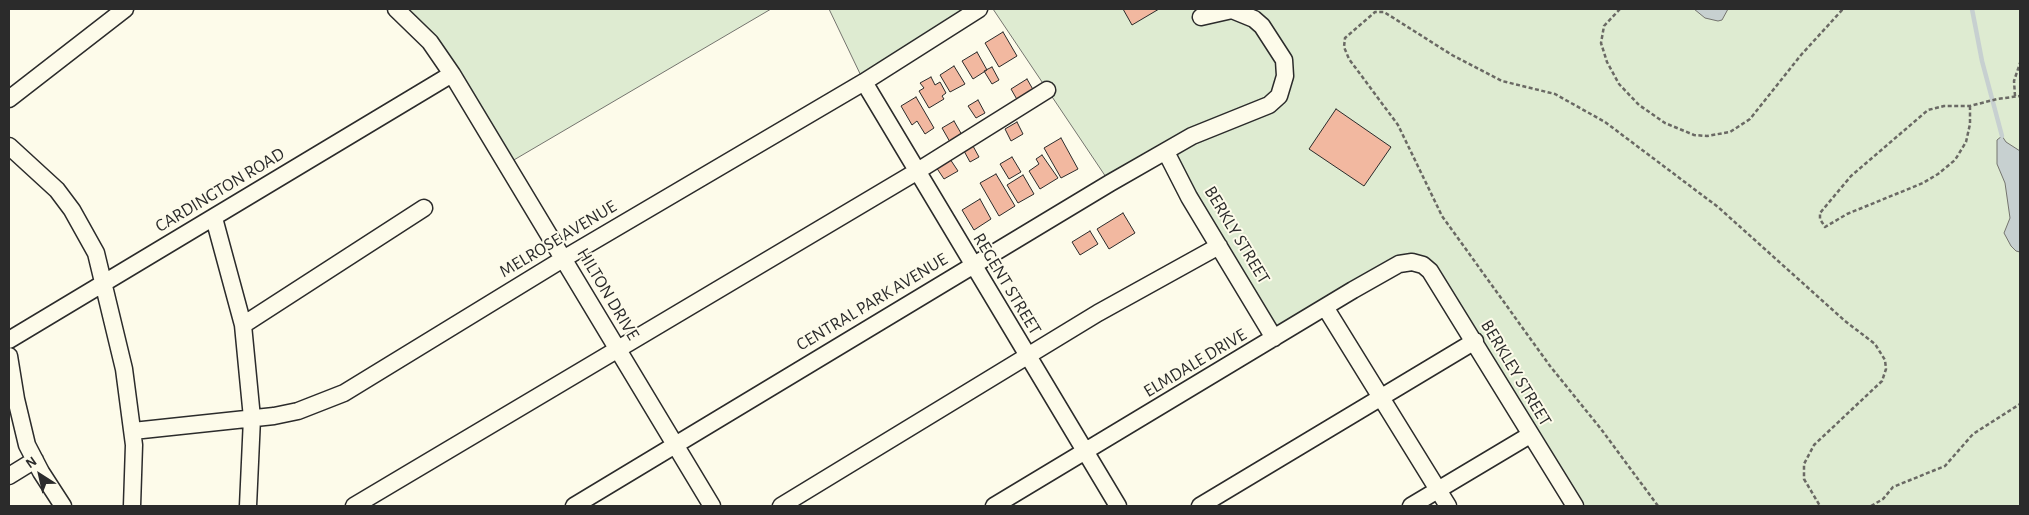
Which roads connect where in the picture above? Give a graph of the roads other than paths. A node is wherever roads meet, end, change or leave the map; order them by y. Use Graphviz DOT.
graph roads {
  1 [pos="124,9"];
  2 [pos="396,9"];
  3 [pos="979,9"];
  4 [pos="1201,17"];
  5 [pos="452,74"];
  6 [pos="864,82"];
  7 [pos="1047,90"];
  8 [pos="9,99"];
  9 [pos="9,146"];
  10 [pos="1166,152"];
  11 [pos="916,172"];
  12 [pos="424,208"];
  13 [pos="214,218"];
  14 [pos="1219,246"];
  15 [pos="563,259"];
  16 [pos="1419,264"];
  17 [pos="971,265"];
  18 [pos="105,282"];
  19 [pos="1325,307"];
  20 [pos="243,325"];
  21 [pos="1274,338"];
  22 [pos="9,340"];
  23 [pos="1475,341"];
  24 [pos="617,349"];
  25 [pos="9,356"];
  26 [pos="1028,357"];
  27 [pos="1381,398"];
  28 [pos="252,418"];
  29 [pos="132,431"];
  30 [pos="1530,435"];
  31 [pos="676,444"];
  32 [pos="1086,451"];
  33 [pos="35,460"];
  34 [pos="9,476"];
  35 [pos="1438,490"];
  36 [pos="63,506"];
  37 [pos="132,506"];
  38 [pos="248,506"];
  39 [pos="354,506"];
  40 [pos="574,506"];
  41 [pos="712,506"];
  42 [pos="781,506"];
  43 [pos="994,506"];
  44 [pos="1118,506"];
  45 [pos="1200,506"];
  46 [pos="1411,506"];
  47 [pos="1448,506"];
  48 [pos="1575,506"];
  1 -- 8 [label="street"];
  2 -- 5 [label="street, HILTON DRIVE"];
  3 -- 6 [label="street, MELROSE AVENUE"];
  4 -- 10 [label="street, CENTRAL PARK AVENUE"];
  5 -- 13 [label="street, CARDINGTON ROAD"];
  5 -- 15 [label="street, HILTON DRIVE"];
  6 -- 11 [label="street, REGENT STREET"];
  6 -- 15 [label="street, MELROSE AVENUE"];
  7 -- 11 [label="street"];
  9 -- 18 [label="street"];
  10 -- 14 [label="street, BERKLY STREET"];
  10 -- 17 [label="street, CENTRAL PARK AVENUE"];
  11 -- 17 [label="street, REGENT STREET"];
  11 -- 24 [label="street"];
  12 -- 20 [label="street"];
  13 -- 18 [label="street, CARDINGTON ROAD"];
  13 -- 20 [label="street"];
  14 -- 21 [label="street, BERKLY STREET"];
  14 -- 26 [label="street"];
  15 -- 24 [label="street, HILTON DRIVE"];
  15 -- 28 [label="street, MELROSE AVENUE"];
  16 -- 19 [label="street, ELMDALE DRIVE"];
  16 -- 23 [label="street, BERKLEY STREET"];
  17 -- 26 [label="street, REGENT STREET"];
  17 -- 31 [label="street, CENTRAL PARK AVENUE"];
  18 -- 22 [label="street, CARDINGTON ROAD"];
  18 -- 29 [label="street"];
  19 -- 21 [label="street, ELMDALE DRIVE"];
  19 -- 27 [label="street"];
  20 -- 28 [label="street"];
  21 -- 32 [label="street, ELMDALE DRIVE"];
  23 -- 27 [label="street"];
  23 -- 30 [label="street, BERKLEY STREET"];
  24 -- 31 [label="street, HILTON DRIVE"];
  24 -- 39 [label="street"];
  25 -- 33 [label="street"];
  26 -- 32 [label="street, REGENT STREET"];
  26 -- 42 [label="street"];
  27 -- 35 [label="street"];
  27 -- 45 [label="street"];
  28 -- 29 [label="street, MELROSE AVENUE"];
  28 -- 38 [label="street"];
  29 -- 37 [label="street"];
  30 -- 35 [label="street"];
  30 -- 48 [label="street, BERKLEY STREET"];
  31 -- 40 [label="street, CENTRAL PARK AVENUE"];
  31 -- 41 [label="street, HILTON DRIVE"];
  32 -- 43 [label="street, ELMDALE DRIVE"];
  32 -- 44 [label="street, REGENT STREET"];
  33 -- 34 [label="street"];
  33 -- 36 [label="street"];
  35 -- 46 [label="street"];
  35 -- 47 [label="street"];
}
